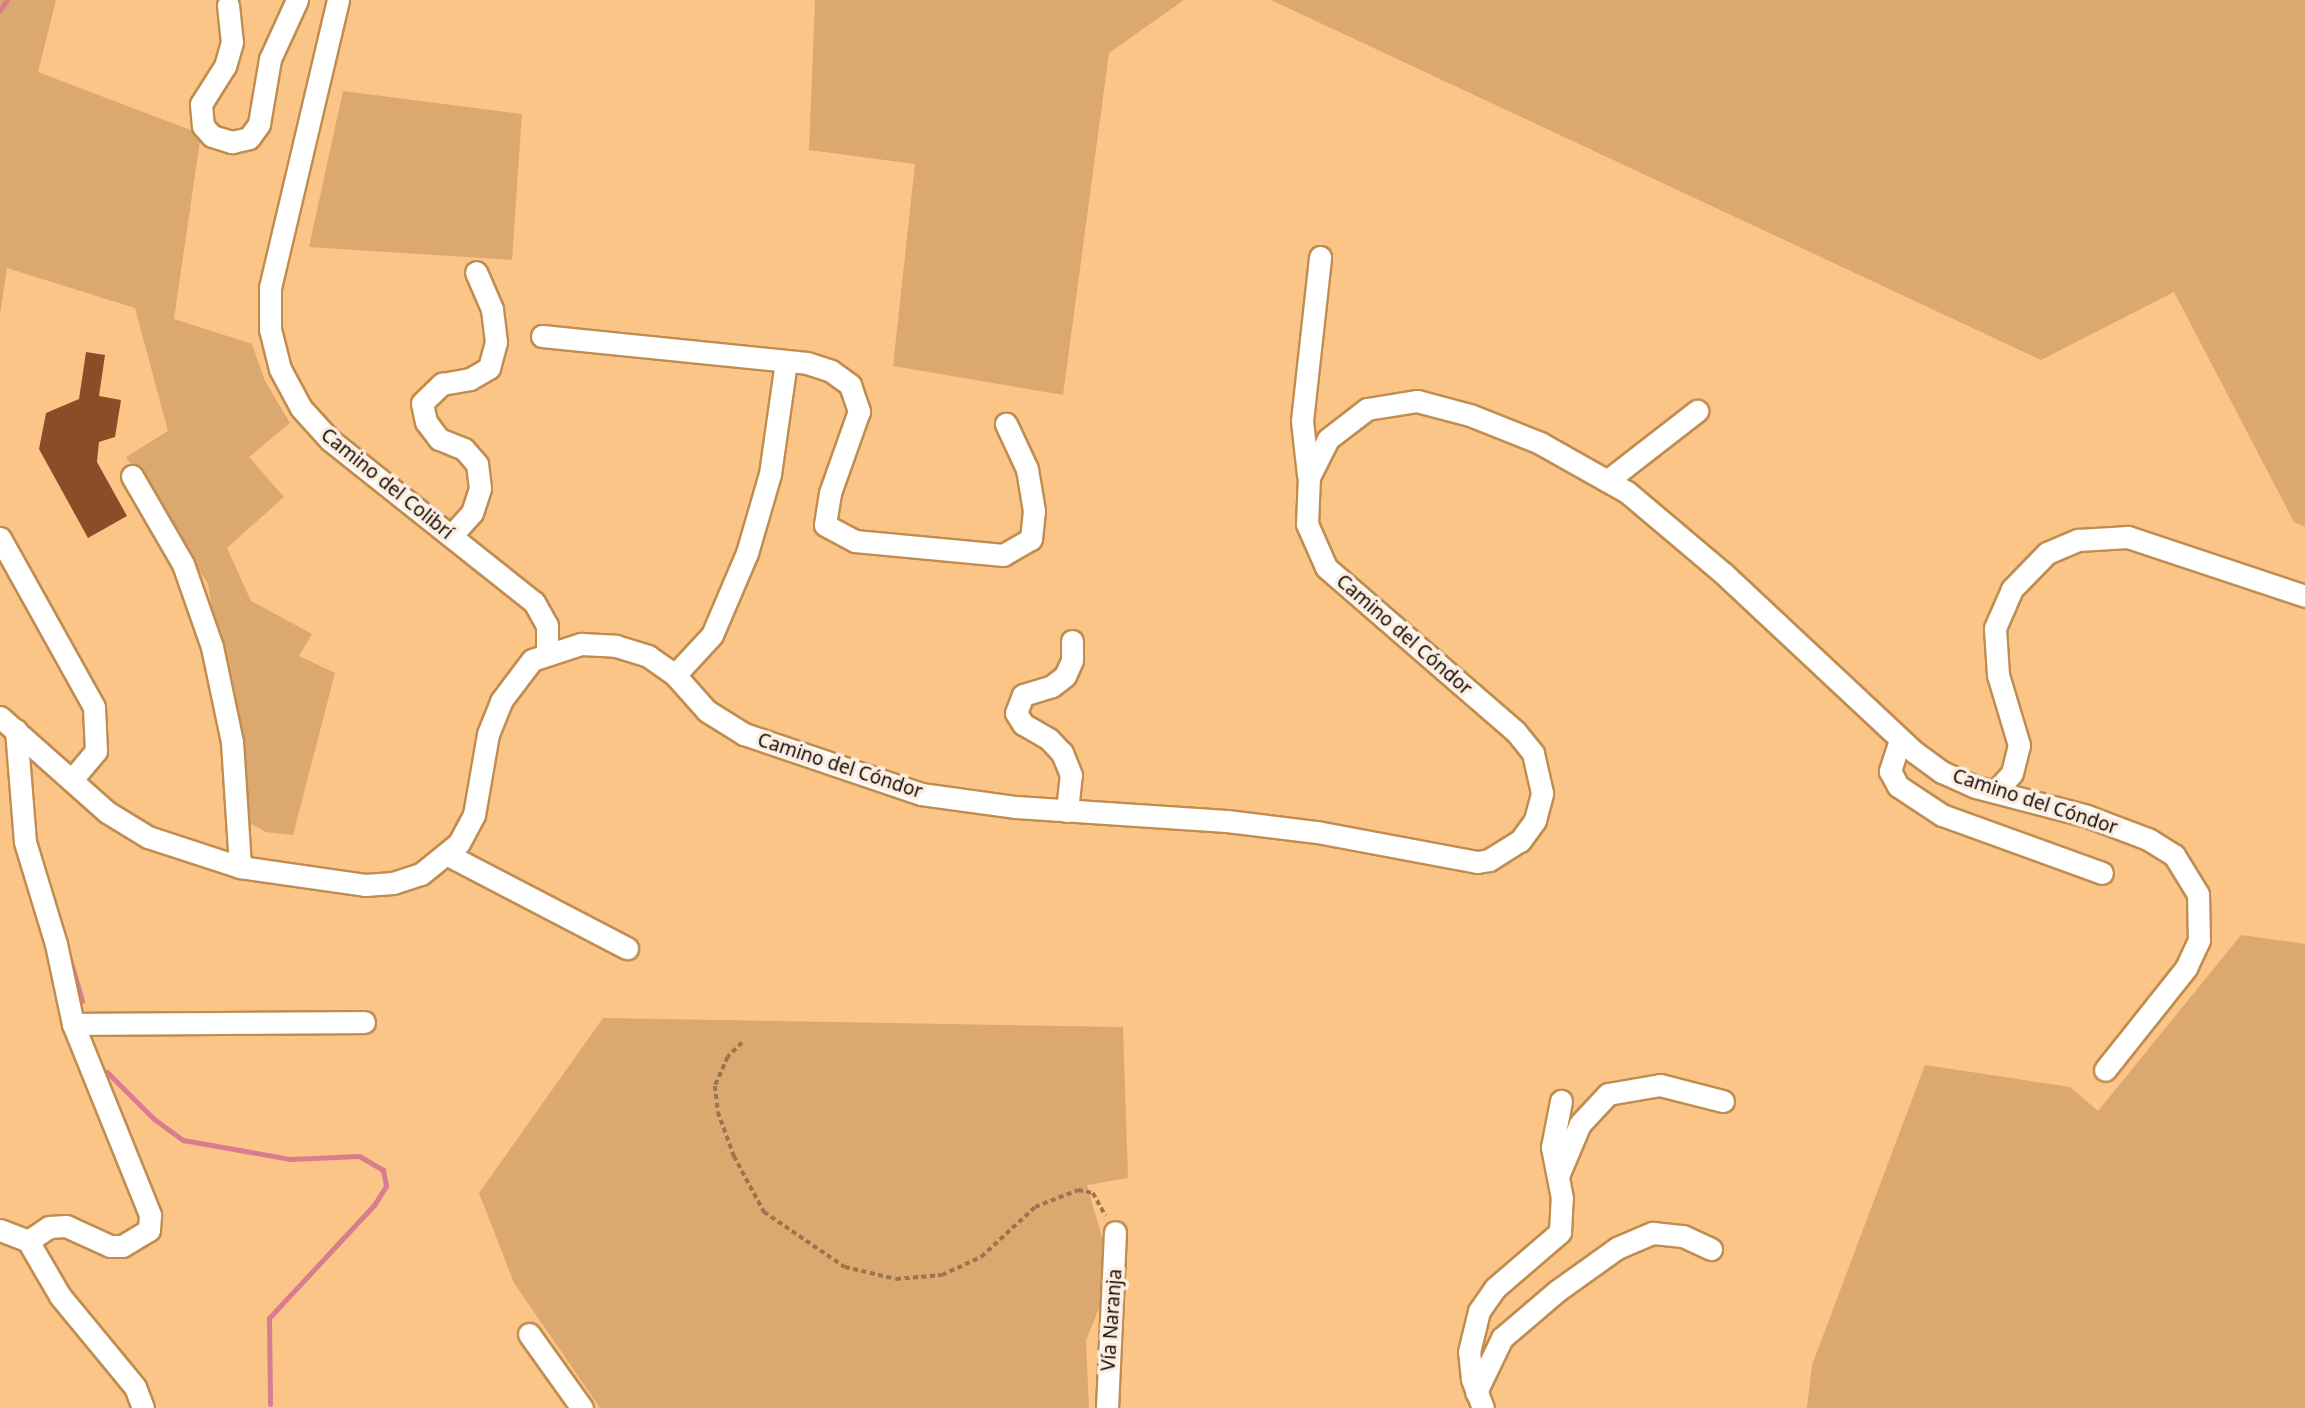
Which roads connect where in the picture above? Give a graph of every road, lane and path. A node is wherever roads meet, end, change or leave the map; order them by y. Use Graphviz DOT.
graph roads {
  1 [pos="297,0"];
  2 [pos="338,0"];
  3 [pos="228,5"];
  4 [pos="1320,257"];
  5 [pos="477,272"];
  6 [pos="542,336"];
  7 [pos="786,362"];
  8 [pos="1697,411"];
  9 [pos="1006,425"];
  10 [pos="132,476"];
  11 [pos="1308,477"];
  12 [pos="1608,480"];
  13 [pos="451,536"];
  14 [pos="0,538"];
  15 [pos="2305,596"];
  16 [pos="1072,641"];
  17 [pos="547,653"];
  18 [pos="675,675"];
  19 [pos="8,723"];
  20 [pos="1900,740"];
  21 [pos="72,780"];
  22 [pos="1994,792"];
  23 [pos="1067,811"];
  24 [pos="447,855"];
  25 [pos="240,867"];
  26 [pos="2102,873"];
  27 [pos="627,948"];
  28 [pos="364,1022"];
  29 [pos="74,1024"];
  30 [pos="742,1043"];
  31 [pos="2105,1070"];
  32 [pos="1561,1101"];
  33 [pos="1723,1101"];
  34 [pos="1558,1175"];
  35 [pos="0,1230"];
  36 [pos="1115,1232"];
  37 [pos="28,1241"];
  38 [pos="1712,1249"];
  39 [pos="529,1334"];
  40 [pos="1479,1400"];
  41 [pos="143,1408"];
  42 [pos="582,1408"];
  43 [pos="1107,1408"];
  1 -- 3 [label="street"];
  2 -- 13 [label="street, Camino del Colibrí"];
  4 -- 11 [label="street"];
  5 -- 13 [label="street"];
  6 -- 7 [label="street"];
  7 -- 9 [label="street"];
  7 -- 18 [label="street"];
  8 -- 12 [label="street"];
  10 -- 25 [label="street"];
  11 -- 12 [label="street, Camino del Cóndor"];
  11 -- 23 [label="street, Camino del Cóndor"];
  12 -- 20 [label="street, Camino del Cóndor"];
  13 -- 17 [label="street, Camino del Colibrí"];
  14 -- 21 [label="street"];
  15 -- 22 [label="street"];
  16 -- 23 [label="street"];
  17 -- 18 [label="street, Camino del Cóndor"];
  17 -- 24 [label="street, Camino del Cóndor"];
  18 -- 23 [label="street, Camino del Cóndor"];
  19 -- 21 [label="street, Camino del Cóndor"];
  19 -- 29 [label="street"];
  20 -- 22 [label="street, Camino del Cóndor"];
  20 -- 26 [label="street"];
  21 -- 25 [label="street, Camino del Cóndor"];
  22 -- 31 [label="street, Camino del Cóndor"];
  24 -- 25 [label="street, Camino del Cóndor"];
  24 -- 27 [label="street"];
  28 -- 29 [label="street"];
  29 -- 37 [label="street"];
  30 -- 36 [label="path"];
  32 -- 34 [label="street"];
  33 -- 34 [label="street"];
  34 -- 40 [label="street"];
  35 -- 37 [label="street"];
  36 -- 43 [label="street, Vía Naranja"];
  37 -- 41 [label="street"];
  38 -- 40 [label="street"];
  39 -- 42 [label="street"];
}
